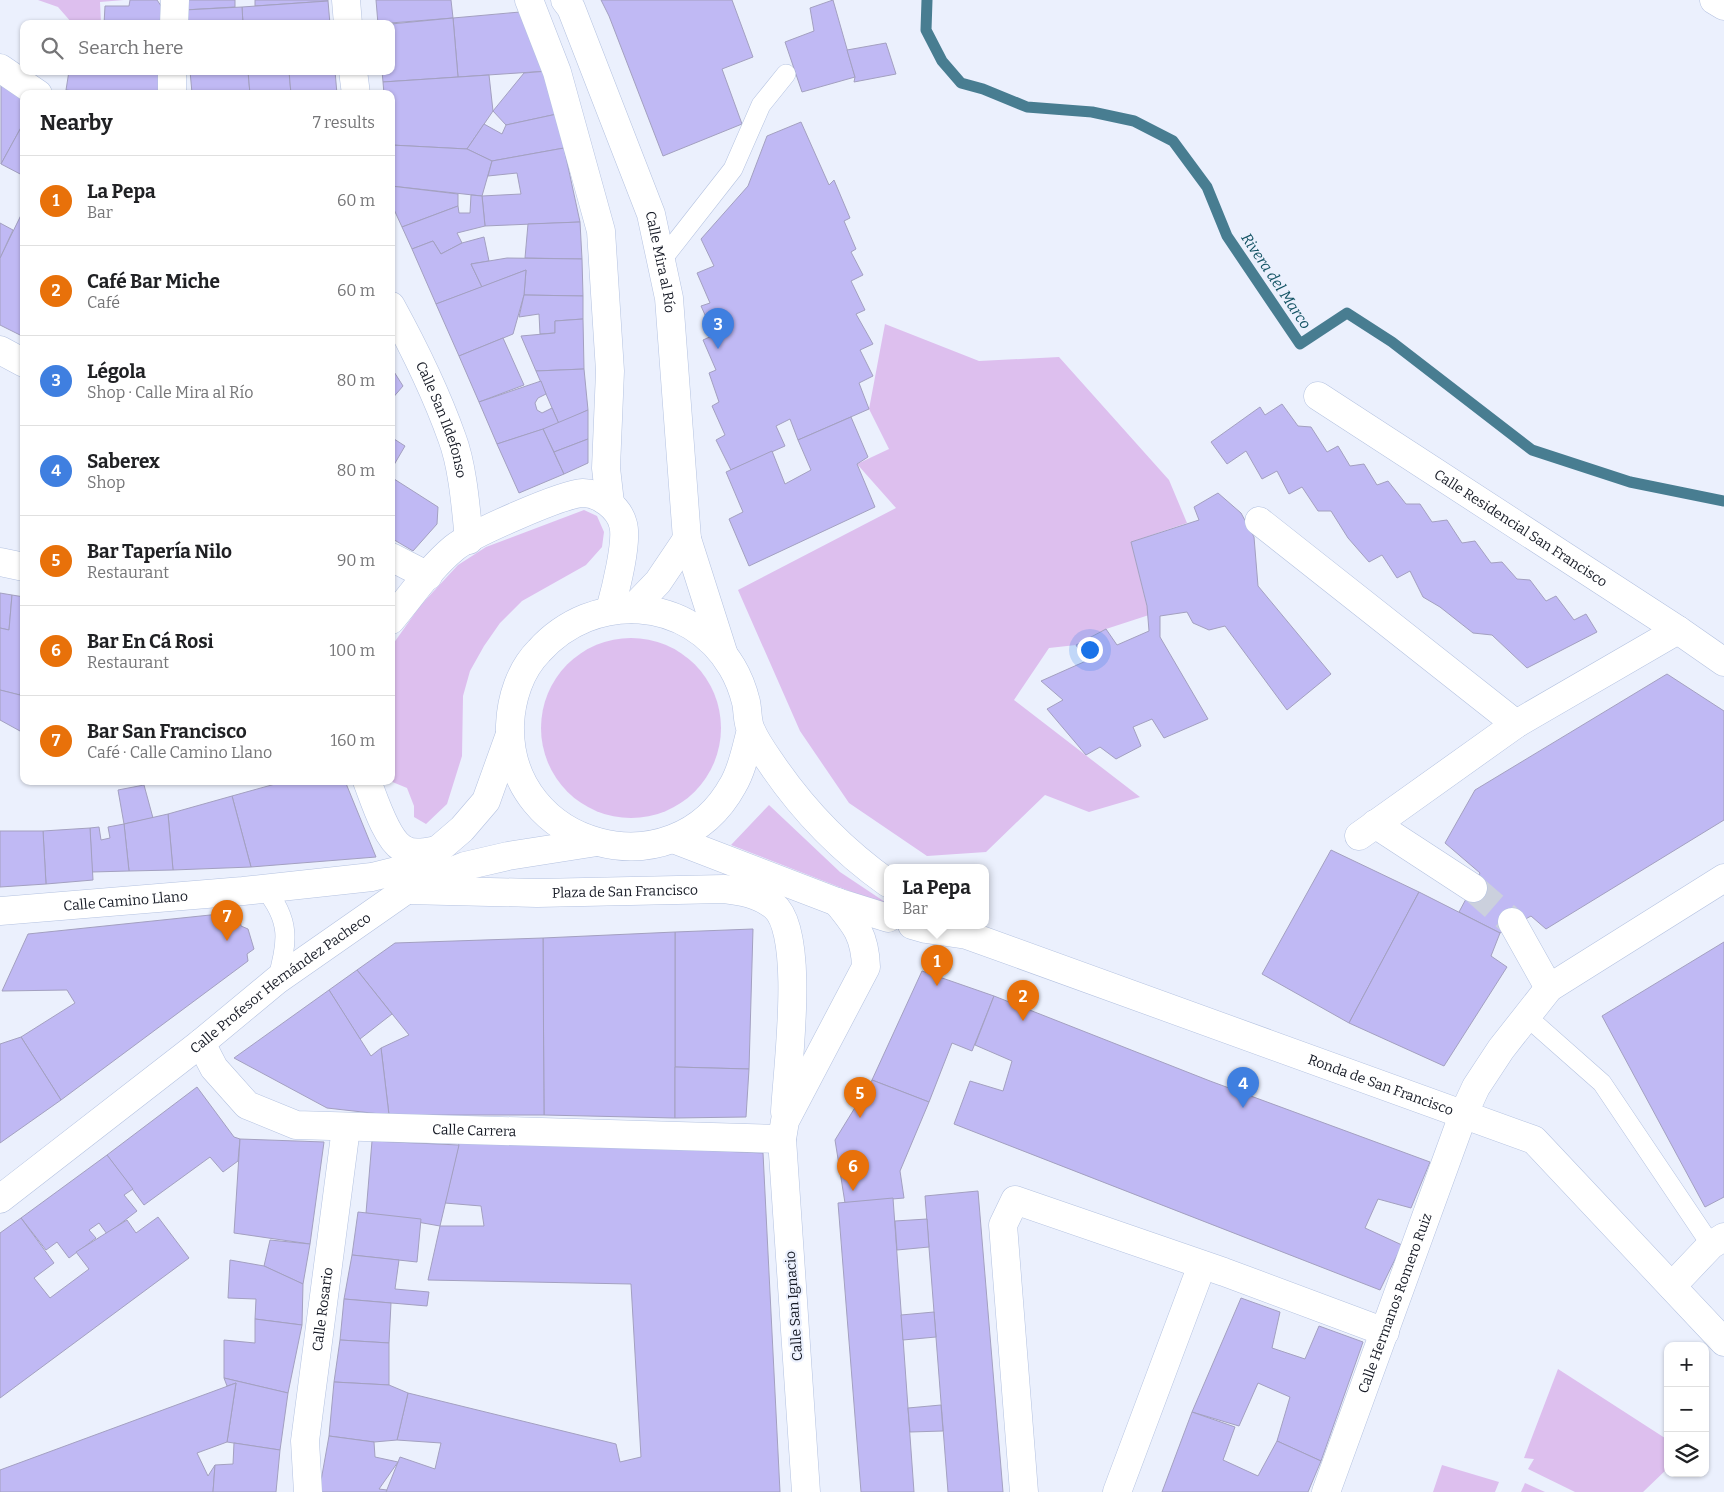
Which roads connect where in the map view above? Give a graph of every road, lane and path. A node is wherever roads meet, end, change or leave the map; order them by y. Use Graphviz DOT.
graph roads {
  1 [pos="175,0"];
  2 [pos="346,0"];
  3 [pos="529,0"];
  4 [pos="565,0"];
  5 [pos="1714,0"];
  6 [pos="1724,6"];
  7 [pos="174,20"];
  8 [pos="348,20"];
  9 [pos="0,68"];
  10 [pos="786,74"];
  11 [pos="172,75"];
  12 [pos="354,75"];
  13 [pos="32,90"];
  14 [pos="172,90"];
  15 [pos="355,90"];
  16 [pos="661,261"];
  17 [pos="395,313"];
  18 [pos="0,350"];
  19 [pos="20,361"];
  20 [pos="1318,396"];
  21 [pos="610,503"];
  22 [pos="1260,521"];
  23 [pos="687,539"];
  24 [pos="469,540"];
  25 [pos="395,558"];
  26 [pos="0,562"];
  27 [pos="20,566"];
  28 [pos="428,576"];
  29 [pos="621,609"];
  30 [pos="395,615"];
  31 [pos="1678,630"];
  32 [pos="723,653"];
  33 [pos="1724,662"];
  34 [pos="1516,724"];
  35 [pos="750,730"];
  36 [pos="510,735"];
  37 [pos="369,785"];
  38 [pos="673,838"];
  39 [pos="597,842"];
  40 [pos="404,869"];
  41 [pos="372,877"];
  42 [pos="1724,878"];
  43 [pos="884,879"];
  44 [pos="264,888"];
  45 [pos="1473,888"];
  46 [pos="838,902"];
  47 [pos="0,911"];
  48 [pos="884,917"];
  49 [pos="1512,922"];
  50 [pos="926,929"];
  51 [pos="964,930"];
  52 [pos="794,968"];
  53 [pos="277,980"];
  54 [pos="1548,988"];
  55 [pos="1525,1016"];
  56 [pos="201,1043"];
  57 [pos="1463,1115"];
  58 [pos="346,1128"];
  59 [pos="783,1130"];
  60 [pos="0,1199"];
  61 [pos="1718,1241"];
  62 [pos="1202,1265"];
  63 [pos="1672,1286"];
  64 [pos="1385,1332"];
  65 [pos="1724,1342"];
  66 [pos="308,1492"];
  67 [pos="806,1492"];
  68 [pos="1024,1492"];
  69 [pos="1117,1492"];
  70 [pos="1326,1492"];
  1 -- 7 [label="street"];
  2 -- 8 [label="street"];
  3 -- 21 [label="street"];
  4 -- 16 [label="street, Calle Mira al Río"];
  5 -- 6 [label="street"];
  9 -- 13 [label="street"];
  10 -- 16 [label="lane"];
  11 -- 14 [label="street"];
  12 -- 15 [label="street"];
  16 -- 23 [label="street, Calle Mira al Río"];
  17 -- 24 [label="street, Calle San Ildefonso"];
  18 -- 19 [label="street"];
  20 -- 31 [label="street, Calle Residencial San Francisco"];
  21 -- 24 [label="street"];
  21 -- 29 [label="street"];
  22 -- 34 [label="street"];
  23 -- 29 [label="street"];
  23 -- 32 [label="street, Calle Mira al Río"];
  24 -- 28 [label="street"];
  25 -- 28 [label="street"];
  26 -- 27 [label="street"];
  28 -- 30 [label="street"];
  29 -- 32 [label="street, Plaza de San Francisco"];
  29 -- 36 [label="street, Plaza de San Francisco"];
  31 -- 33 [label="street, Calle Residencial San Francisco"];
  31 -- 34 [label="street"];
  32 -- 35 [label="street, Plaza de San Francisco"];
  34 -- 45 [label="street"];
  35 -- 38 [label="street, Plaza de San Francisco"];
  35 -- 43 [label="street, Plaza de San Francisco"];
  36 -- 39 [label="street, Plaza de San Francisco"];
  36 -- 40 [label="street, Plaza de San Francisco"];
  37 -- 40 [label="street"];
  38 -- 39 [label="street, Plaza de San Francisco"];
  38 -- 46 [label="street"];
  39 -- 40 [label="street, Calle Profesor Hernández Pacheco"];
  40 -- 41 [label="street, Plaza de San Francisco"];
  40 -- 52 [label="street, Plaza de San Francisco"];
  40 -- 53 [label="street, Calle Profesor Hernández Pacheco"];
  41 -- 44 [label="street, Calle Camino Llano"];
  42 -- 54 [label="street"];
  44 -- 47 [label="street, Calle Camino Llano"];
  44 -- 53 [label="lane"];
  46 -- 48 [label="street"];
  46 -- 59 [label="street"];
  49 -- 54 [label="street"];
  50 -- 51 [label="street"];
  51 -- 57 [label="street, Ronda de San Francisco"];
  52 -- 59 [label="street, Calle San Ignacio"];
  53 -- 56 [label="street, Calle Profesor Hernández Pacheco"];
  54 -- 55 [label="street"];
  55 -- 57 [label="street"];
  55 -- 61 [label="lane"];
  56 -- 58 [label="street, Calle Carrera"];
  56 -- 60 [label="street, Calle Profesor Hernández Pacheco"];
  57 -- 63 [label="street, Ronda de San Francisco"];
  57 -- 64 [label="street, Calle Hermanos Romero Ruiz"];
  58 -- 59 [label="street, Calle Carrera"];
  58 -- 66 [label="street, Calle Rosario"];
  59 -- 67 [label="street, Calle San Ignacio"];
  61 -- 63 [label="street"];
  62 -- 64 [label="street"];
  62 -- 68 [label="street"];
  62 -- 69 [label="street"];
  63 -- 65 [label="street, Ronda de San Francisco"];
  64 -- 70 [label="street, Calle Hermanos Romero Ruiz"];
}
